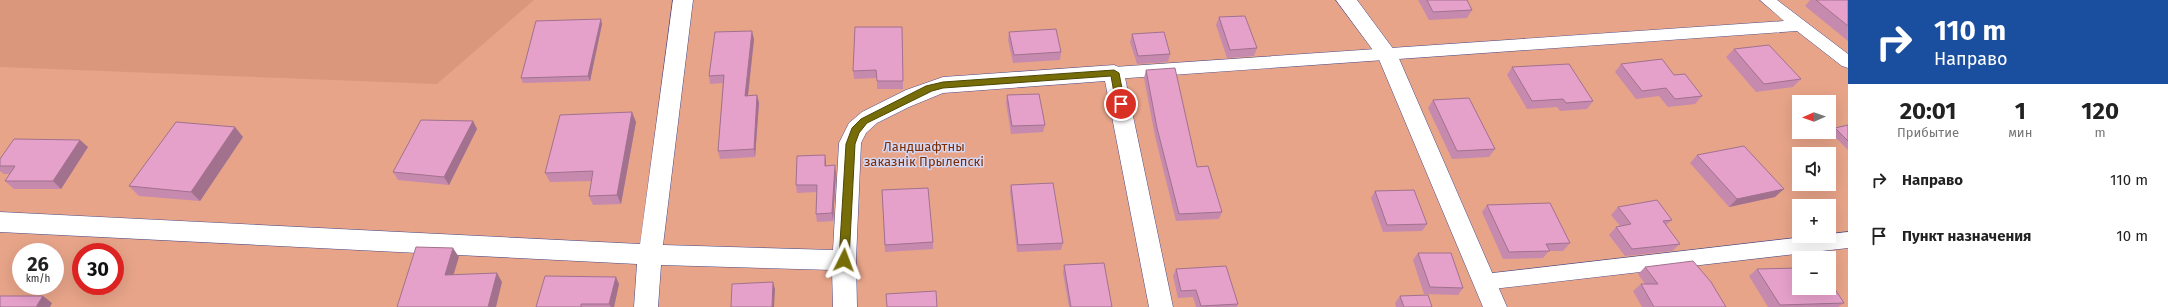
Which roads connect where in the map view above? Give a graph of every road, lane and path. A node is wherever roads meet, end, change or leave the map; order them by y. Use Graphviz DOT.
graph roads {
  1 [pos="683,0"];
  2 [pos="1346,0"];
  3 [pos="1767,0"];
  4 [pos="1802,25"];
  5 [pos="1387,54"];
  6 [pos="1848,62"];
  7 [pos="1114,73"];
  8 [pos="0,222"];
  9 [pos="1848,240"];
  10 [pos="650,255"];
  11 [pos="844,260"];
  12 [pos="1484,282"];
  13 [pos="646,307"];
  14 [pos="845,307"];
  15 [pos="1160,307"];
  16 [pos="1495,307"];
  1 -- 10 [label="street"];
  2 -- 5 [label="street"];
  3 -- 4 [label="lane"];
  4 -- 5 [label="lane"];
  4 -- 6 [label="lane"];
  5 -- 7 [label="lane"];
  5 -- 12 [label="street"];
  7 -- 11 [label="street"];
  7 -- 15 [label="street"];
  8 -- 10 [label="street"];
  9 -- 12 [label="lane"];
  10 -- 11 [label="street"];
  10 -- 13 [label="street"];
  11 -- 14 [label="street"];
  12 -- 16 [label="street"];
}
